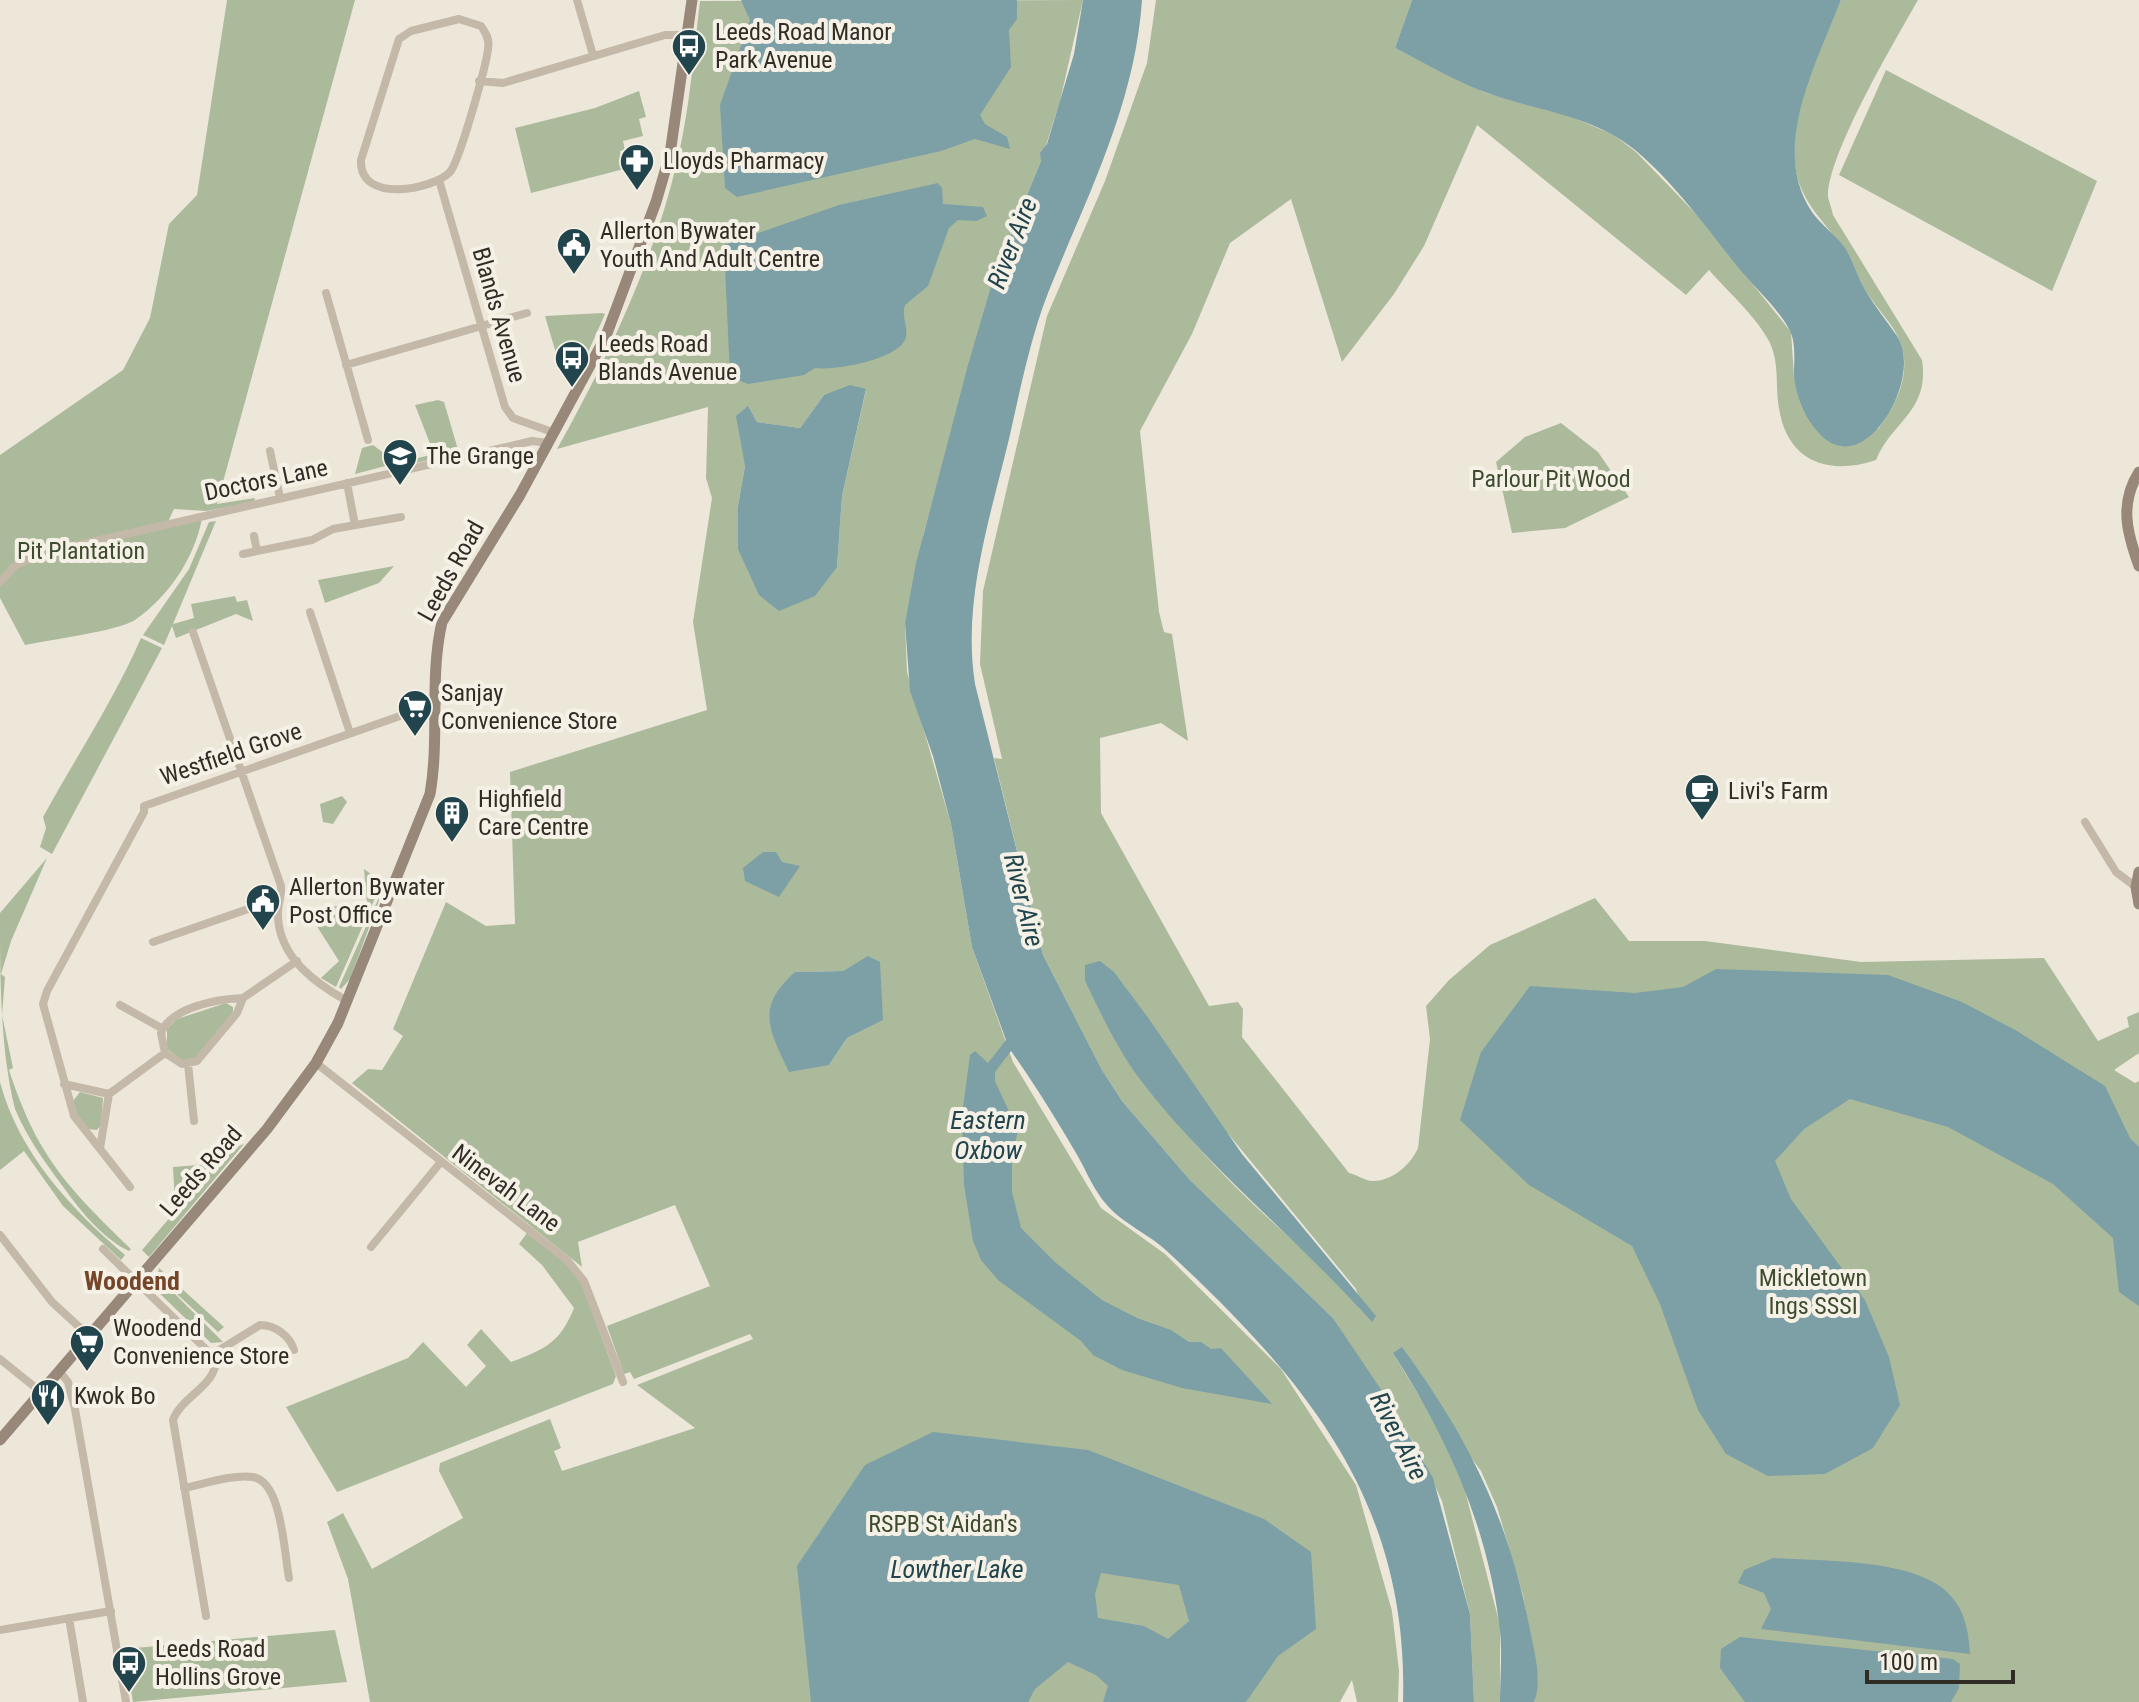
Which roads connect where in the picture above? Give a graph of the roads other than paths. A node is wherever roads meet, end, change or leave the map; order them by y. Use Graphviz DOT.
graph roads {
  1 [pos="577,0"];
  2 [pos="692,0"];
  3 [pos="687,35"];
  4 [pos="593,55"];
  5 [pos="479,81"];
  6 [pos="439,180"];
  7 [pos="326,293"];
  8 [pos="527,313"];
  9 [pos="482,326"];
  10 [pos="346,365"];
  11 [pos="552,438"];
  12 [pos="368,440"];
  13 [pos="270,451"];
  14 [pos="2139,472"];
  15 [pos="347,483"];
  16 [pos="280,498"];
  17 [pos="401,517"];
  18 [pos="355,525"];
  19 [pos="254,536"];
  20 [pos="257,551"];
  21 [pos="243,554"];
  22 [pos="2139,566"];
  23 [pos="0,582"];
  24 [pos="310,612"];
  25 [pos="193,632"];
  26 [pos="437,703"];
  27 [pos="350,733"];
  28 [pos="240,772"];
  29 [pos="2085,822"];
  30 [pos="2139,872"];
  31 [pos="2136,887"];
  32 [pos="280,898"];
  33 [pos="2139,904"];
  34 [pos="153,942"];
  35 [pos="297,961"];
  36 [pos="243,998"];
  37 [pos="347,1001"];
  38 [pos="120,1005"];
  39 [pos="163,1029"];
  40 [pos="165,1053"];
  41 [pos="316,1063"];
  42 [pos="188,1064"];
  43 [pos="64,1084"];
  44 [pos="109,1094"];
  45 [pos="194,1121"];
  46 [pos="100,1148"];
  47 [pos="440,1163"];
  48 [pos="130,1187"];
  49 [pos="0,1235"];
  50 [pos="371,1247"];
  51 [pos="103,1249"];
  52 [pos="136,1282"];
  53 [pos="89,1336"];
  54 [pos="294,1350"];
  55 [pos="213,1354"];
  56 [pos="0,1359"];
  57 [pos="59,1371"];
  58 [pos="623,1382"];
  59 [pos="41,1392"];
  60 [pos="0,1440"];
  61 [pos="184,1488"];
  62 [pos="289,1578"];
  63 [pos="111,1611"];
  64 [pos="206,1616"];
  65 [pos="69,1618"];
  66 [pos="0,1630"];
  67 [pos="83,1702"];
  68 [pos="126,1702"];
  1 -- 4 [label="street"];
  2 -- 3 [label="street, Leeds Road"];
  3 -- 4 [label="street"];
  3 -- 11 [label="street, Leeds Road"];
  4 -- 5 [label="street"];
  5 -- 6 [label="street"];
  5 -- 6 [label="street"];
  6 -- 9 [label="street, Blands Avenue"];
  7 -- 10 [label="street"];
  8 -- 9 [label="street"];
  9 -- 10 [label="street"];
  9 -- 11 [label="street, Blands Avenue"];
  10 -- 12 [label="street"];
  11 -- 15 [label="street, Doctors Lane"];
  11 -- 26 [label="street, Leeds Road"];
  13 -- 16 [label="street"];
  14 -- 22 [label="street"];
  15 -- 16 [label="street, Doctors Lane"];
  15 -- 18 [label="street"];
  16 -- 23 [label="street, Doctors Lane"];
  17 -- 18 [label="street"];
  18 -- 20 [label="street"];
  19 -- 20 [label="street"];
  20 -- 21 [label="street"];
  24 -- 27 [label="street"];
  25 -- 28 [label="street"];
  26 -- 27 [label="street, Westfield Grove"];
  26 -- 37 [label="street, Leeds Road"];
  27 -- 28 [label="street, Westfield Grove"];
  28 -- 32 [label="street"];
  28 -- 43 [label="street, Westfield Grove"];
  29 -- 31 [label="street"];
  30 -- 31 [label="street"];
  31 -- 33 [label="street"];
  32 -- 34 [label="street"];
  32 -- 35 [label="street"];
  35 -- 36 [label="street"];
  35 -- 37 [label="street"];
  36 -- 39 [label="street"];
  36 -- 42 [label="street"];
  37 -- 41 [label="street, Leeds Road"];
  38 -- 39 [label="street"];
  39 -- 40 [label="street"];
  40 -- 42 [label="street"];
  40 -- 44 [label="street"];
  41 -- 47 [label="street, Ninevah Lane"];
  41 -- 52 [label="street, Leeds Road"];
  42 -- 45 [label="street"];
  43 -- 44 [label="street"];
  43 -- 46 [label="street, Westfield Grove"];
  44 -- 46 [label="street"];
  46 -- 48 [label="street, Westfield Grove"];
  47 -- 50 [label="street"];
  47 -- 58 [label="street, Ninevah Lane"];
  49 -- 53 [label="street"];
  51 -- 52 [label="street"];
  52 -- 53 [label="street, Leeds Road"];
  52 -- 55 [label="street"];
  53 -- 57 [label="street, Leeds Road"];
  54 -- 55 [label="street"];
  55 -- 61 [label="street"];
  56 -- 59 [label="street"];
  57 -- 59 [label="street, Leeds Road"];
  57 -- 63 [label="street"];
  59 -- 60 [label="street, Leeds Road"];
  61 -- 62 [label="street"];
  61 -- 64 [label="street"];
  63 -- 65 [label="street"];
  63 -- 68 [label="street"];
  65 -- 66 [label="street"];
  65 -- 67 [label="street"];
}
